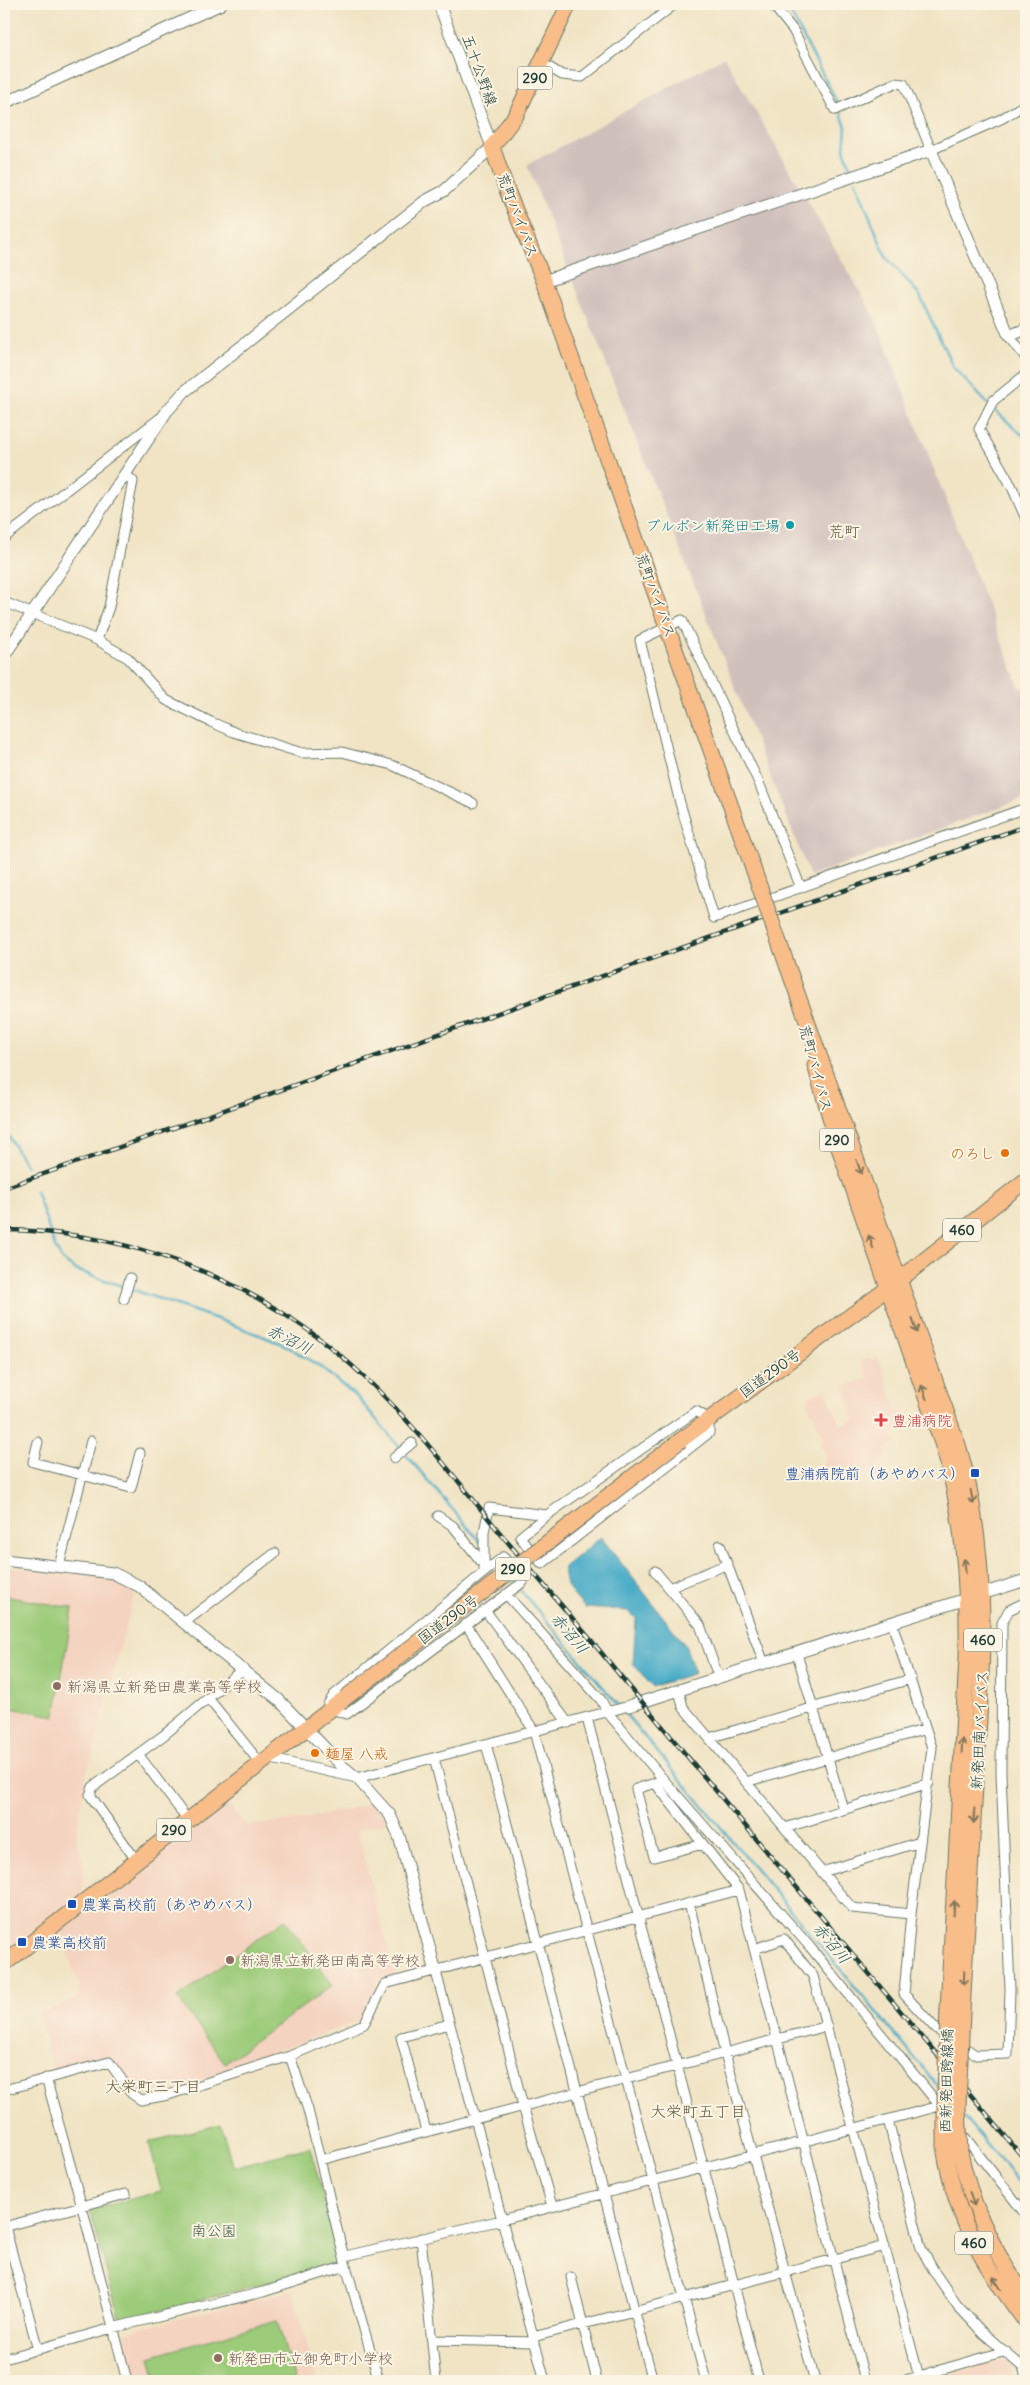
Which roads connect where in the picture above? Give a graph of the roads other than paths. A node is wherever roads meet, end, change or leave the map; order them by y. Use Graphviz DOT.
graph roads {
  1 [pos="221,4"];
  2 [pos="439,4"];
  3 [pos="569,4"];
  4 [pos="675,4"];
  5 [pos="772,4"];
  6 [pos="542,63"];
  7 [pos="4,103"];
  8 [pos="1026,104"];
  9 [pos="492,147"];
  10 [pos="931,150"];
  11 [pos="544,281"];
  12 [pos="1026,329"];
  13 [pos="1009,336"];
  14 [pos="1026,358"];
  15 [pos="1026,374"];
  16 [pos="163,416"];
  17 [pos="125,474"];
  18 [pos="1026,519"];
  19 [pos="4,538"];
  20 [pos="4,602"];
  21 [pos="33,614"];
  22 [pos="667,626"];
  23 [pos="97,640"];
  24 [pos="4,656"];
  25 [pos="473,803"];
  26 [pos="1026,808"];
  27 [pos="801,888"];
  28 [pos="1026,1180"];
  29 [pos="130,1278"];
  30 [pos="892,1284"];
  31 [pos="124,1299"];
  32 [pos="709,1419"];
  33 [pos="91,1441"];
  34 [pos="38,1442"];
  35 [pos="412,1443"];
  36 [pos="140,1454"];
  37 [pos="394,1458"];
  38 [pos="81,1476"];
  39 [pos="547,1515"];
  40 [pos="438,1516"];
  41 [pos="720,1545"];
  42 [pos="275,1553"];
  43 [pos="4,1560"];
  44 [pos="728,1564"];
  45 [pos="60,1566"];
  46 [pos="484,1569"];
  47 [pos="654,1571"];
  48 [pos="1026,1580"];
  49 [pos="669,1588"];
  50 [pos="506,1594"];
  51 [pos="983,1594"];
  52 [pos="968,1599"];
  53 [pos="1026,1602"];
  54 [pos="485,1610"];
  55 [pos="184,1623"];
  56 [pos="466,1624"];
  57 [pos="892,1624"];
  58 [pos="797,1654"];
  59 [pos="764,1663"];
  60 [pos="243,1669"];
  61 [pos="718,1676"];
  62 [pos="911,1679"];
  63 [pos="679,1690"];
  64 [pos="208,1698"];
  65 [pos="629,1706"];
  66 [pos="813,1707"];
  67 [pos="330,1710"];
  68 [pos="608,1713"];
  69 [pos="587,1718"];
  70 [pos="568,1723"];
  71 [pos="306,1727"];
  72 [pos="926,1729"];
  73 [pos="534,1731"];
  74 [pos="709,1738"];
  75 [pos="486,1744"];
  76 [pos="138,1754"];
  77 [pos="434,1758"];
  78 [pos="828,1758"];
  79 [pos="264,1761"];
  80 [pos="358,1778"];
  81 [pos="659,1781"];
  82 [pos="746,1782"];
  83 [pos="929,1783"];
  84 [pos="843,1809"];
  85 [pos="187,1819"];
  86 [pos="785,1828"];
  87 [pos="920,1842"];
  88 [pos="703,1844"];
  89 [pos="136,1860"];
  90 [pos="822,1872"];
  91 [pos="739,1890"];
  92 [pos="689,1903"];
  93 [pos="911,1914"];
  94 [pos="639,1917"];
  95 [pos="587,1931"];
  96 [pos="538,1944"];
  97 [pos="754,1949"];
  98 [pos="487,1958"];
  99 [pos="4,1964"];
  100 [pos="436,1972"];
  101 [pos="955,2011"];
  102 [pos="449,2024"];
  103 [pos="826,2026"];
  104 [pos="778,2039"];
  105 [pos="725,2053"];
  106 [pos="290,2056"];
  107 [pos="676,2066"];
  108 [pos="46,2078"];
  109 [pos="626,2079"];
  110 [pos="4,2090"];
  111 [pos="577,2092"];
  112 [pos="523,2106"];
  113 [pos="940,2106"];
  114 [pos="475,2118"];
  115 [pos="888,2120"];
  116 [pos="854,2128"];
  117 [pos="426,2131"];
  118 [pos="804,2141"];
  119 [pos="953,2152"];
  120 [pos="754,2154"];
  121 [pos="320,2160"];
  122 [pos="702,2167"];
  123 [pos="653,2180"];
  124 [pos="603,2193"];
  125 [pos="126,2194"];
  126 [pos="552,2206"];
  127 [pos="82,2207"];
  128 [pos="1026,2215"];
  129 [pos="502,2220"];
  130 [pos="4,2227"];
  131 [pos="421,2238"];
  132 [pos="885,2246"];
  133 [pos="344,2256"];
  134 [pos="834,2260"];
  135 [pos="346,2266"];
  136 [pos="785,2273"];
  137 [pos="571,2277"];
  138 [pos="734,2286"];
  139 [pos="1026,2297"];
  140 [pos="685,2298"];
  141 [pos="634,2311"];
  142 [pos="1026,2322"];
  143 [pos="581,2325"];
  144 [pos="112,2328"];
  145 [pos="432,2340"];
  146 [pos="534,2340"];
  147 [pos="38,2350"];
  148 [pos="1006,2351"];
  149 [pos="4,2360"];
  150 [pos="1026,2372"];
  151 [pos="919,2377"];
  152 [pos="127,2381"];
  153 [pos="379,2381"];
  154 [pos="436,2381"];
  155 [pos="545,2381"];
  156 [pos="597,2381"];
  157 [pos="653,2381"];
  158 [pos="706,2381"];
  159 [pos="759,2381"];
  160 [pos="814,2381"];
  161 [pos="865,2381"];
  162 [pos="902,2381"];
  1 -- 7 [label="street"];
  2 -- 9 [label="street, 五十公野線"];
  3 -- 6 [label="highway, 290"];
  4 -- 6 [label="street"];
  5 -- 10 [label="street"];
  6 -- 9 [label="highway, 290"];
  8 -- 10 [label="street"];
  9 -- 11 [label="highway, 荒町バイパス / 290"];
  9 -- 16 [label="street"];
  10 -- 11 [label="street"];
  10 -- 13 [label="street"];
  11 -- 22 [label="highway, 荒町バイパス / 290"];
  12 -- 13 [label="street"];
  13 -- 14 [label="street"];
  15 -- 18 [label="street"];
  16 -- 17 [label="street"];
  16 -- 19 [label="street"];
  17 -- 21 [label="street"];
  17 -- 23 [label="street"];
  20 -- 21 [label="street"];
  21 -- 23 [label="street"];
  21 -- 24 [label="street"];
  22 -- 27 [label="street"];
  22 -- 27 [label="street"];
  22 -- 30 [label="highway, 荒町バイパス / 290, bridge"];
  23 -- 25 [label="street"];
  26 -- 27 [label="street"];
  28 -- 30 [label="highway, 460"];
  29 -- 31 [label="street"];
  30 -- 32 [label="highway, 国道290号 / 290"];
  30 -- 51 [label="highway, 新発田南バイパス / 460, one-way"];
  52 -- 30 [label="highway, 新発田南バイパス / 460, one-way"];
  32 -- 39 [label="street"];
  32 -- 39 [label="street"];
  32 -- 67 [label="highway, 国道290号 / 290, bridge"];
  33 -- 38 [label="street"];
  34 -- 38 [label="street"];
  35 -- 37 [label="street"];
  36 -- 38 [label="street"];
  38 -- 45 [label="street"];
  39 -- 46 [label="street"];
  40 -- 46 [label="street"];
  41 -- 44 [label="street"];
  42 -- 55 [label="street"];
  43 -- 45 [label="street"];
  44 -- 49 [label="street"];
  44 -- 59 [label="street"];
  45 -- 55 [label="street"];
  46 -- 50 [label="street"];
  46 -- 67 [label="street"];
  47 -- 49 [label="street"];
  48 -- 51 [label="street"];
  49 -- 61 [label="street"];
  50 -- 54 [label="street"];
  50 -- 68 [label="street"];
  51 -- 52 [label="street"];
  51 -- 101 [label="highway, 新発田南バイパス / 460, one-way"];
  52 -- 57 [label="street"];
  101 -- 52 [label="highway, 新発田南バイパス / 460, one-way"];
  53 -- 93 [label="street"];
  54 -- 56 [label="street"];
  54 -- 70 [label="street"];
  55 -- 60 [label="street"];
  56 -- 67 [label="street"];
  56 -- 73 [label="street"];
  57 -- 58 [label="street"];
  57 -- 62 [label="street"];
  58 -- 59 [label="street"];
  58 -- 66 [label="street"];
  59 -- 61 [label="street"];
  60 -- 64 [label="street"];
  60 -- 71 [label="street"];
  61 -- 63 [label="street"];
  62 -- 66 [label="street"];
  62 -- 72 [label="street"];
  63 -- 65 [label="street"];
  63 -- 74 [label="street"];
  64 -- 76 [label="street"];
  64 -- 79 [label="street"];
  65 -- 68 [label="street"];
  66 -- 74 [label="street"];
  66 -- 78 [label="street"];
  67 -- 71 [label="highway, 国道290号 / 290"];
  68 -- 69 [label="street"];
  68 -- 81 [label="street"];
  69 -- 70 [label="street"];
  69 -- 94 [label="street"];
  70 -- 73 [label="street"];
  71 -- 79 [label="highway, 国道290号 / 290"];
  71 -- 80 [label="street"];
  72 -- 78 [label="street"];
  72 -- 83 [label="street"];
  73 -- 75 [label="street"];
  73 -- 95 [label="street"];
  74 -- 82 [label="street"];
  75 -- 77 [label="street"];
  75 -- 96 [label="street"];
  76 -- 85 [label="street"];
  76 -- 89 [label="street"];
  77 -- 80 [label="street"];
  77 -- 98 [label="street"];
  78 -- 82 [label="street"];
  78 -- 84 [label="street"];
  79 -- 80 [label="street"];
  79 -- 85 [label="highway, 国道290号 / 290"];
  80 -- 100 [label="street"];
  81 -- 88 [label="street"];
  81 -- 88 [label="street"];
  81 -- 113 [label="street"];
  82 -- 86 [label="street"];
  83 -- 84 [label="street"];
  83 -- 87 [label="street"];
  84 -- 86 [label="street"];
  85 -- 89 [label="highway, 国道290号 / 290"];
  86 -- 90 [label="street"];
  87 -- 90 [label="street"];
  87 -- 93 [label="street"];
  88 -- 91 [label="street"];
  89 -- 99 [label="highway, 国道290号 / 290"];
  90 -- 93 [label="street"];
  91 -- 92 [label="street"];
  91 -- 97 [label="street"];
  92 -- 94 [label="street"];
  92 -- 105 [label="street"];
  94 -- 95 [label="street"];
  94 -- 107 [label="street"];
  95 -- 96 [label="street"];
  95 -- 109 [label="street"];
  96 -- 98 [label="street"];
  96 -- 111 [label="street"];
  97 -- 103 [label="street"];
  97 -- 104 [label="street"];
  98 -- 100 [label="street"];
  98 -- 112 [label="street"];
  100 -- 102 [label="street"];
  100 -- 106 [label="street"];
  101 -- 119 [label="highway, 西新発田跨線橋 / 460, bridge"];
  102 -- 114 [label="street"];
  102 -- 117 [label="street"];
  103 -- 104 [label="street"];
  103 -- 116 [label="street"];
  104 -- 105 [label="street"];
  104 -- 118 [label="street"];
  105 -- 107 [label="street"];
  105 -- 120 [label="street"];
  106 -- 108 [label="street"];
  106 -- 121 [label="street"];
  107 -- 109 [label="street"];
  107 -- 122 [label="street"];
  108 -- 110 [label="street"];
  108 -- 127 [label="street"];
  109 -- 111 [label="street"];
  109 -- 123 [label="street"];
  111 -- 112 [label="street"];
  111 -- 124 [label="street"];
  112 -- 114 [label="street"];
  112 -- 126 [label="street"];
  113 -- 115 [label="street"];
  113 -- 128 [label="street"];
  114 -- 117 [label="street"];
  114 -- 129 [label="street"];
  115 -- 116 [label="street"];
  115 -- 148 [label="street"];
  116 -- 118 [label="street"];
  116 -- 132 [label="street"];
  117 -- 121 [label="street"];
  118 -- 120 [label="street"];
  118 -- 134 [label="street"];
  119 -- 139 [label="highway, 460, one-way"];
  142 -- 119 [label="highway, 460, one-way"];
  120 -- 122 [label="street"];
  120 -- 136 [label="street"];
  121 -- 133 [label="street"];
  122 -- 123 [label="street"];
  122 -- 138 [label="street"];
  123 -- 124 [label="street"];
  123 -- 140 [label="street"];
  124 -- 126 [label="street"];
  124 -- 141 [label="street"];
  125 -- 127 [label="street"];
  126 -- 129 [label="street"];
  127 -- 130 [label="street"];
  127 -- 144 [label="street"];
  129 -- 131 [label="street"];
  129 -- 146 [label="street"];
  130 -- 147 [label="street"];
  131 -- 133 [label="street"];
  131 -- 145 [label="street"];
  132 -- 134 [label="street"];
  132 -- 151 [label="street"];
  133 -- 135 [label="street"];
  134 -- 136 [label="street"];
  134 -- 161 [label="street"];
  135 -- 144 [label="street"];
  135 -- 153 [label="street"];
  136 -- 138 [label="street"];
  136 -- 160 [label="street"];
  137 -- 143 [label="street"];
  138 -- 140 [label="street"];
  138 -- 159 [label="street"];
  140 -- 141 [label="street"];
  140 -- 158 [label="street"];
  141 -- 143 [label="street"];
  141 -- 157 [label="street"];
  143 -- 146 [label="street"];
  143 -- 156 [label="street"];
  144 -- 147 [label="street"];
  144 -- 152 [label="street"];
  145 -- 146 [label="street"];
  145 -- 154 [label="street"];
  146 -- 155 [label="street"];
  147 -- 149 [label="street"];
  148 -- 150 [label="street"];
  148 -- 151 [label="street"];
  151 -- 162 [label="street"];
}
